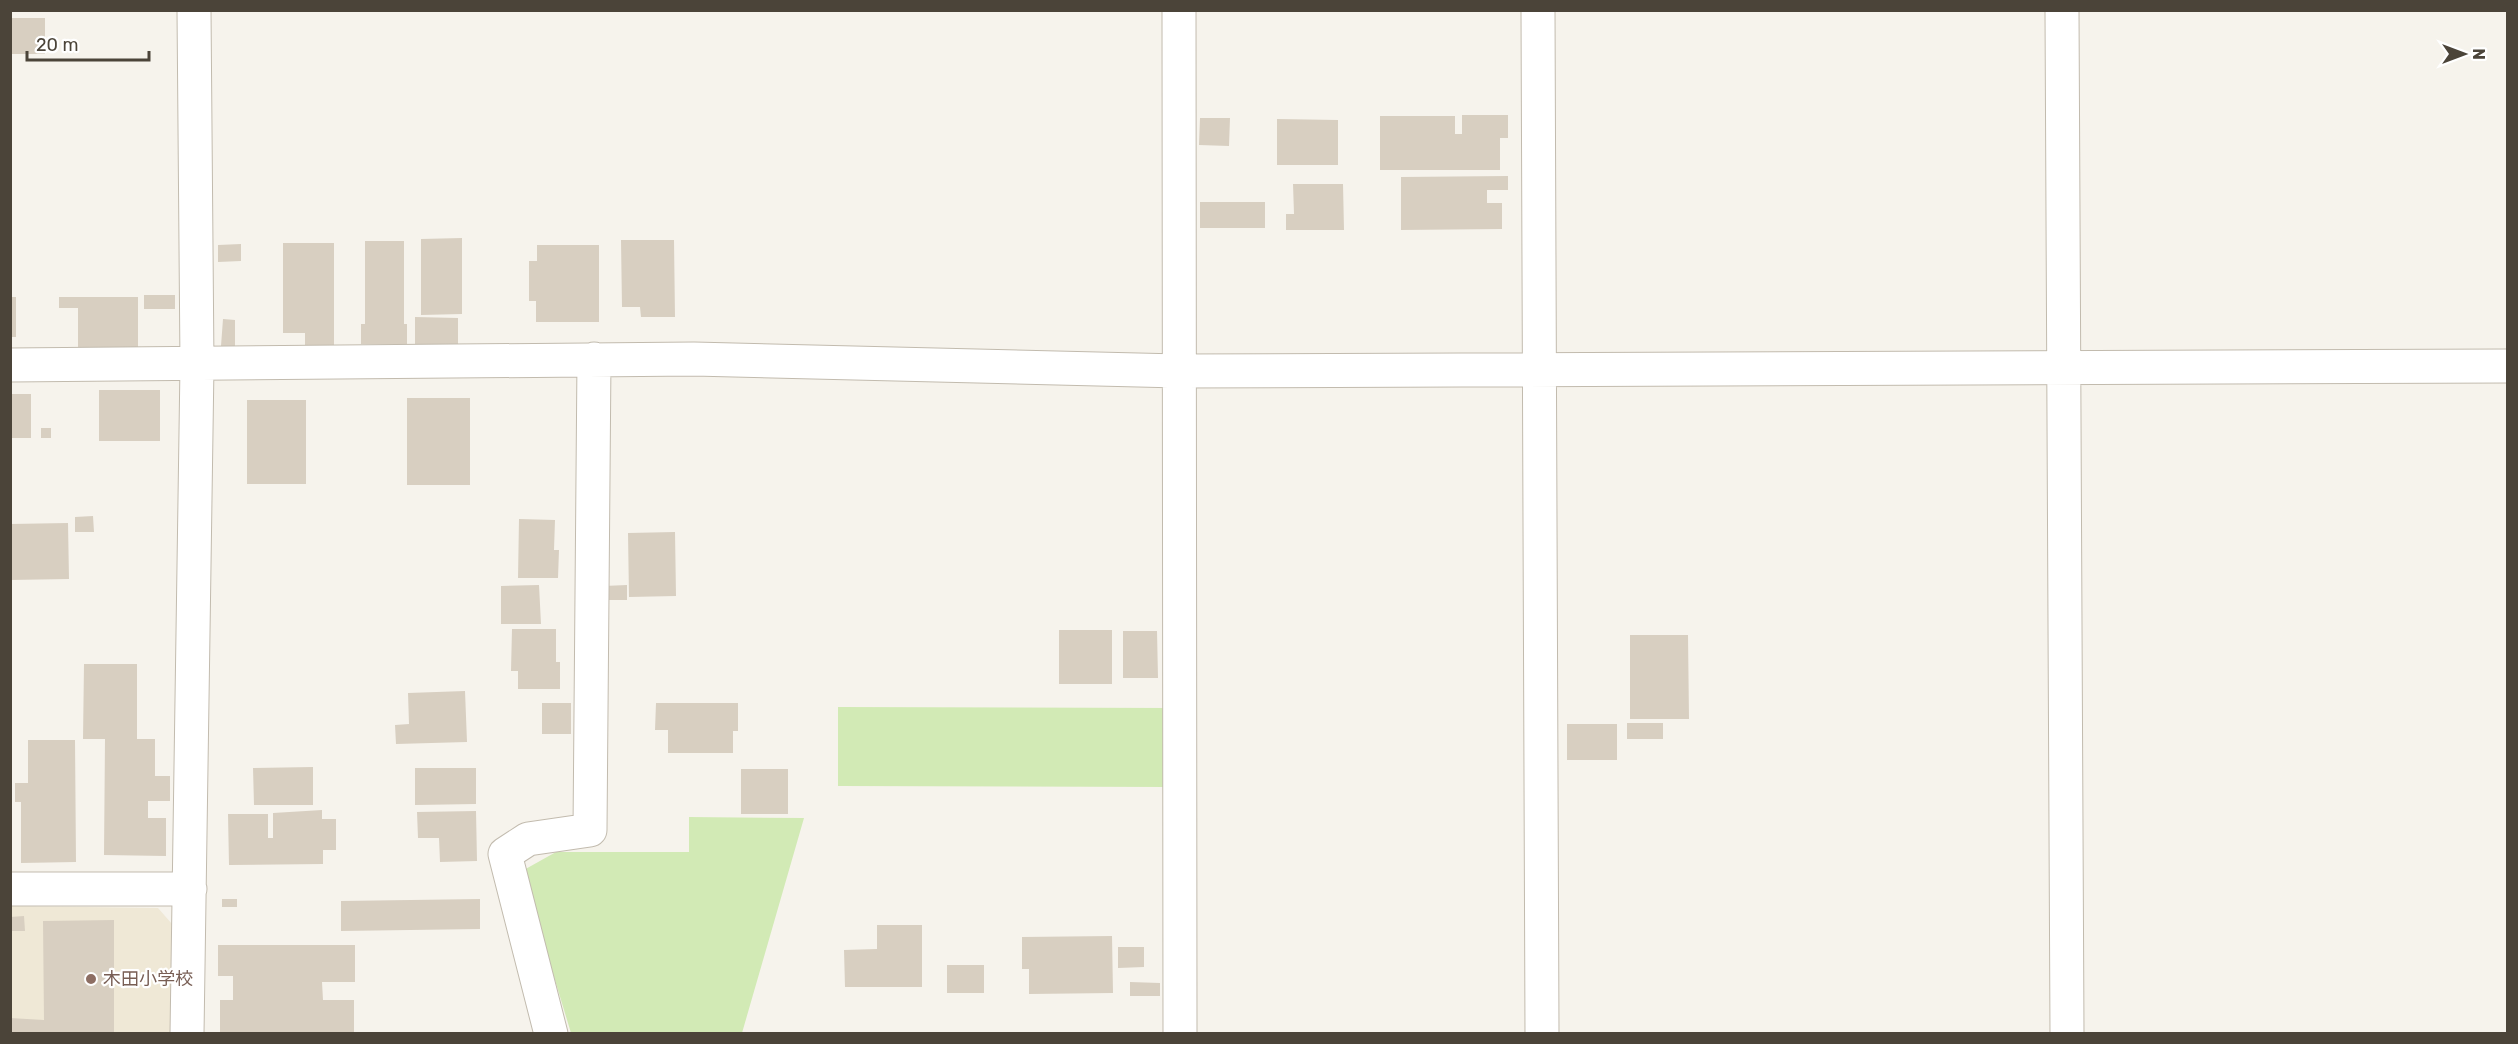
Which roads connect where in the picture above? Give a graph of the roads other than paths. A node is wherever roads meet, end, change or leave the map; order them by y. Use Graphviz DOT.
graph roads {
  1 [pos="194,10"];
  2 [pos="1179,10"];
  3 [pos="1538,10"];
  4 [pos="2062,10"];
  5 [pos="594,359"];
  6 [pos="10,365"];
  7 [pos="198,365"];
  8 [pos="2508,366"];
  9 [pos="2063,367"];
  10 [pos="1540,368"];
  11 [pos="1179,371"];
  12 [pos="10,889"];
  13 [pos="190,889"];
  14 [pos="187,1034"];
  15 [pos="551,1034"];
  16 [pos="1180,1034"];
  17 [pos="1542,1034"];
  18 [pos="2067,1034"];
  1 -- 7 [label="street"];
  2 -- 11 [label="street"];
  3 -- 10 [label="street"];
  4 -- 9 [label="street"];
  5 -- 7 [label="street"];
  5 -- 11 [label="street"];
  5 -- 15 [label="street"];
  6 -- 7 [label="street"];
  7 -- 13 [label="street"];
  8 -- 9 [label="street"];
  9 -- 10 [label="street"];
  9 -- 18 [label="street"];
  10 -- 11 [label="street"];
  10 -- 17 [label="street"];
  11 -- 16 [label="street"];
  12 -- 13 [label="street"];
  13 -- 14 [label="street"];
}
